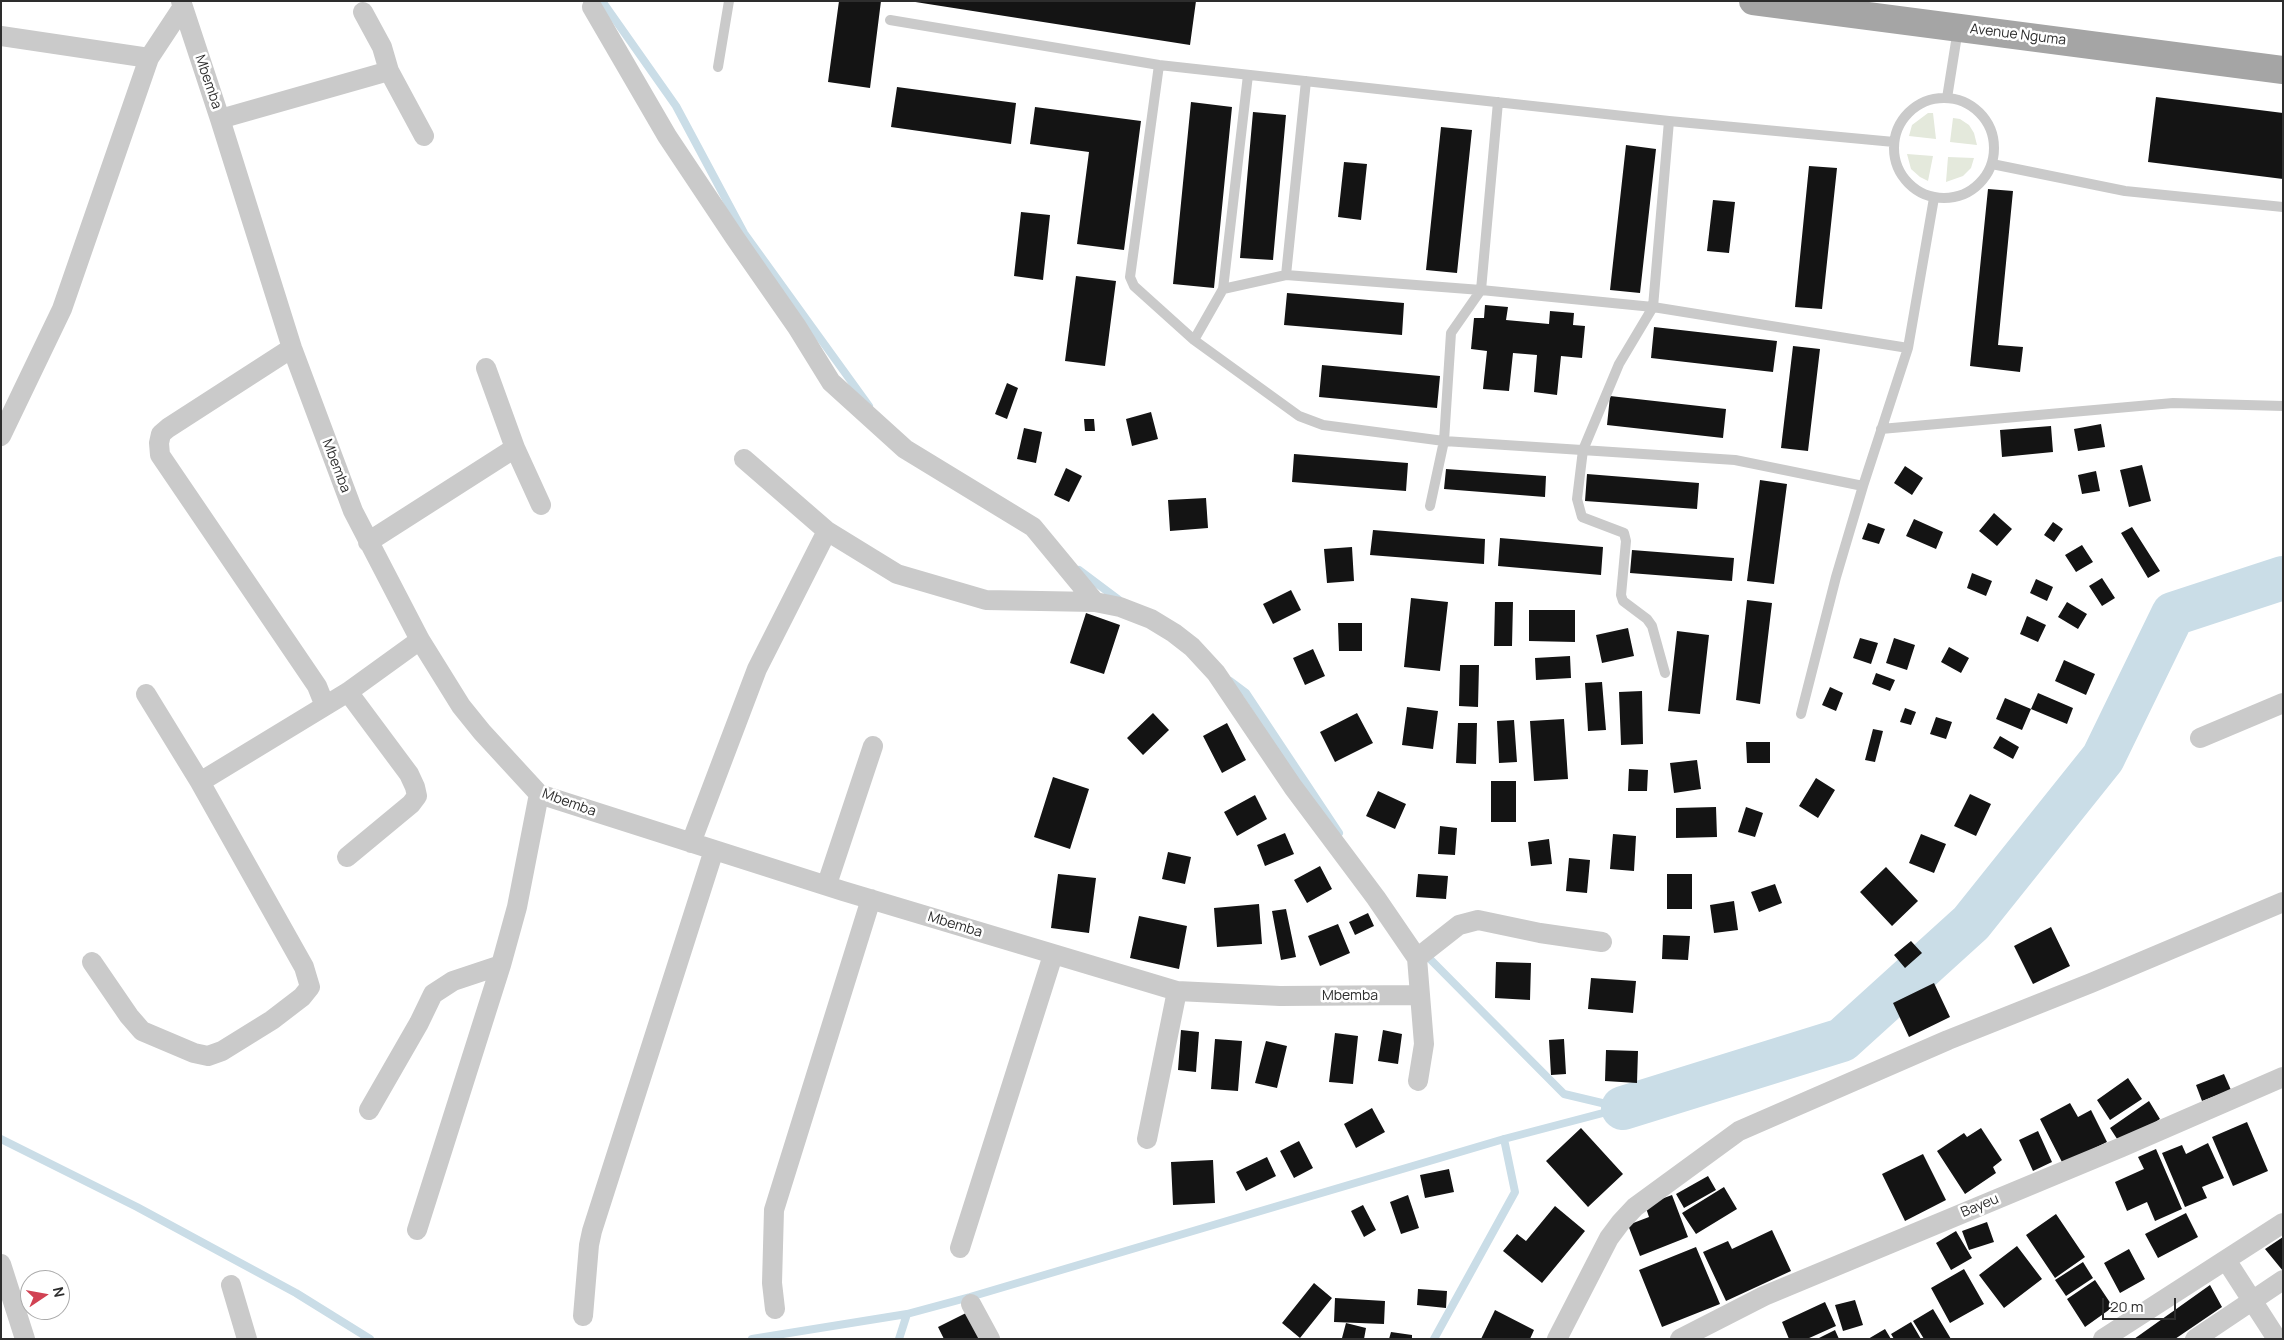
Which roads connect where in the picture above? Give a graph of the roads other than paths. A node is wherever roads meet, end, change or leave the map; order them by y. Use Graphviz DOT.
graph roads {
  1 [pos="729,1"];
  2 [pos="1753,1"];
  3 [pos="182,4"];
  4 [pos="592,7"];
  5 [pos="363,12"];
  6 [pos="890,20"];
  7 [pos="1958,28"];
  8 [pos="1,36"];
  9 [pos="149,58"];
  10 [pos="1158,65"];
  11 [pos="718,67"];
  12 [pos="2283,70"];
  13 [pos="389,71"];
  14 [pos="1248,75"];
  15 [pos="1306,81"];
  16 [pos="1947,98"];
  17 [pos="1498,102"];
  18 [pos="220,118"];
  19 [pos="1669,121"];
  20 [pos="424,136"];
  21 [pos="1894,142"];
  22 [pos="1992,164"];
  23 [pos="1934,198"];
  24 [pos="2283,207"];
  25 [pos="1286,276"];
  26 [pos="1223,289"];
  27 [pos="1481,290"];
  28 [pos="1653,307"];
  29 [pos="1194,340"];
  30 [pos="292,348"];
  31 [pos="1908,348"];
  32 [pos="486,368"];
  33 [pos="2283,406"];
  34 [pos="1881,429"];
  35 [pos="1,436"];
  36 [pos="1444,441"];
  37 [pos="515,448"];
  38 [pos="1584,450"];
  39 [pos="744,459"];
  40 [pos="1863,486"];
  41 [pos="541,505"];
  42 [pos="1430,506"];
  43 [pos="827,531"];
  44 [pos="368,542"];
  45 [pos="1095,602"];
  46 [pos="420,640"];
  47 [pos="1665,673"];
  48 [pos="348,692"];
  49 [pos="146,694"];
  50 [pos="2283,703"];
  51 [pos="325,706"];
  52 [pos="1802,714"];
  53 [pos="2200,738"];
  54 [pos="873,746"];
  55 [pos="200,782"];
  56 [pos="539,794"];
  57 [pos="691,843"];
  58 [pos="714,850"];
  59 [pos="347,857"];
  60 [pos="827,884"];
  61 [pos="871,899"];
  62 [pos="2283,902"];
  63 [pos="1602,942"];
  64 [pos="1053,954"];
  65 [pos="1417,958"];
  66 [pos="92,962"];
  67 [pos="501,965"];
  68 [pos="1177,991"];
  69 [pos="1420,995"];
  70 [pos="2283,1076"];
  71 [pos="1418,1082"];
  72 [pos="369,1110"];
  73 [pos="1147,1139"];
  74 [pos="2283,1222"];
  75 [pos="418,1230"];
  76 [pos="960,1248"];
  77 [pos="2226,1260"];
  78 [pos="1,1264"];
  79 [pos="2283,1280"];
  80 [pos="231,1286"];
  81 [pos="2251,1300"];
  82 [pos="971,1304"];
  83 [pos="775,1309"];
  84 [pos="583,1316"];
  85 [pos="25,1339"];
  86 [pos="247,1339"];
  87 [pos="990,1339"];
  88 [pos="1557,1339"];
  89 [pos="1680,1339"];
  90 [pos="2103,1339"];
  91 [pos="2195,1339"];
  92 [pos="2277,1339"];
  1 -- 11 [label="lane"];
  2 -- 7 [label="main road, Avenue Nguma"];
  3 -- 9 [label="street"];
  3 -- 18 [label="street, Mbemba"];
  4 -- 45 [label="street"];
  5 -- 13 [label="street"];
  6 -- 10 [label="lane"];
  7 -- 12 [label="main road, Avenue Nguma"];
  7 -- 16 [label="lane"];
  8 -- 9 [label="street"];
  9 -- 35 [label="street"];
  10 -- 14 [label="lane"];
  10 -- 29 [label="lane"];
  13 -- 18 [label="street"];
  13 -- 20 [label="street"];
  14 -- 15 [label="lane"];
  14 -- 26 [label="lane"];
  15 -- 17 [label="lane"];
  15 -- 25 [label="lane"];
  16 -- 21 [label="lane"];
  16 -- 22 [label="lane"];
  17 -- 19 [label="lane"];
  17 -- 27 [label="lane"];
  18 -- 30 [label="street, Mbemba"];
  19 -- 21 [label="lane"];
  19 -- 28 [label="lane"];
  21 -- 23 [label="lane"];
  22 -- 23 [label="lane"];
  22 -- 24 [label="lane"];
  23 -- 31 [label="lane"];
  25 -- 26 [label="lane"];
  25 -- 27 [label="lane"];
  26 -- 29 [label="lane"];
  27 -- 28 [label="lane"];
  27 -- 36 [label="lane"];
  28 -- 31 [label="lane"];
  28 -- 38 [label="lane"];
  29 -- 36 [label="lane"];
  30 -- 44 [label="street, Mbemba"];
  30 -- 51 [label="street"];
  31 -- 34 [label="lane"];
  32 -- 37 [label="street"];
  33 -- 34 [label="lane"];
  34 -- 40 [label="lane"];
  36 -- 38 [label="lane"];
  36 -- 42 [label="lane"];
  37 -- 41 [label="street"];
  37 -- 44 [label="street"];
  38 -- 40 [label="lane"];
  38 -- 47 [label="lane"];
  39 -- 43 [label="street"];
  40 -- 52 [label="lane"];
  43 -- 45 [label="street"];
  43 -- 57 [label="street"];
  44 -- 46 [label="street, Mbemba"];
  45 -- 65 [label="street"];
  46 -- 48 [label="street"];
  46 -- 56 [label="street, Mbemba"];
  48 -- 51 [label="street"];
  48 -- 59 [label="street"];
  49 -- 55 [label="street"];
  50 -- 53 [label="street"];
  51 -- 55 [label="street"];
  54 -- 60 [label="street"];
  55 -- 66 [label="street"];
  56 -- 57 [label="street, Mbemba"];
  56 -- 67 [label="street"];
  57 -- 58 [label="street, Mbemba"];
  58 -- 60 [label="street, Mbemba"];
  58 -- 84 [label="street"];
  60 -- 61 [label="street, Mbemba"];
  61 -- 64 [label="street, Mbemba"];
  61 -- 83 [label="street"];
  62 -- 88 [label="street"];
  63 -- 65 [label="street"];
  64 -- 68 [label="street, Mbemba"];
  64 -- 76 [label="street"];
  65 -- 69 [label="street"];
  67 -- 72 [label="street"];
  67 -- 75 [label="street"];
  68 -- 69 [label="street, Mbemba"];
  68 -- 73 [label="street"];
  69 -- 71 [label="street"];
  70 -- 89 [label="street, Bayeu"];
  74 -- 77 [label="street"];
  77 -- 81 [label="street"];
  77 -- 90 [label="street"];
  78 -- 85 [label="street"];
  79 -- 81 [label="street"];
  80 -- 86 [label="street"];
  81 -- 91 [label="street"];
  81 -- 92 [label="street"];
  82 -- 87 [label="street"];
}
